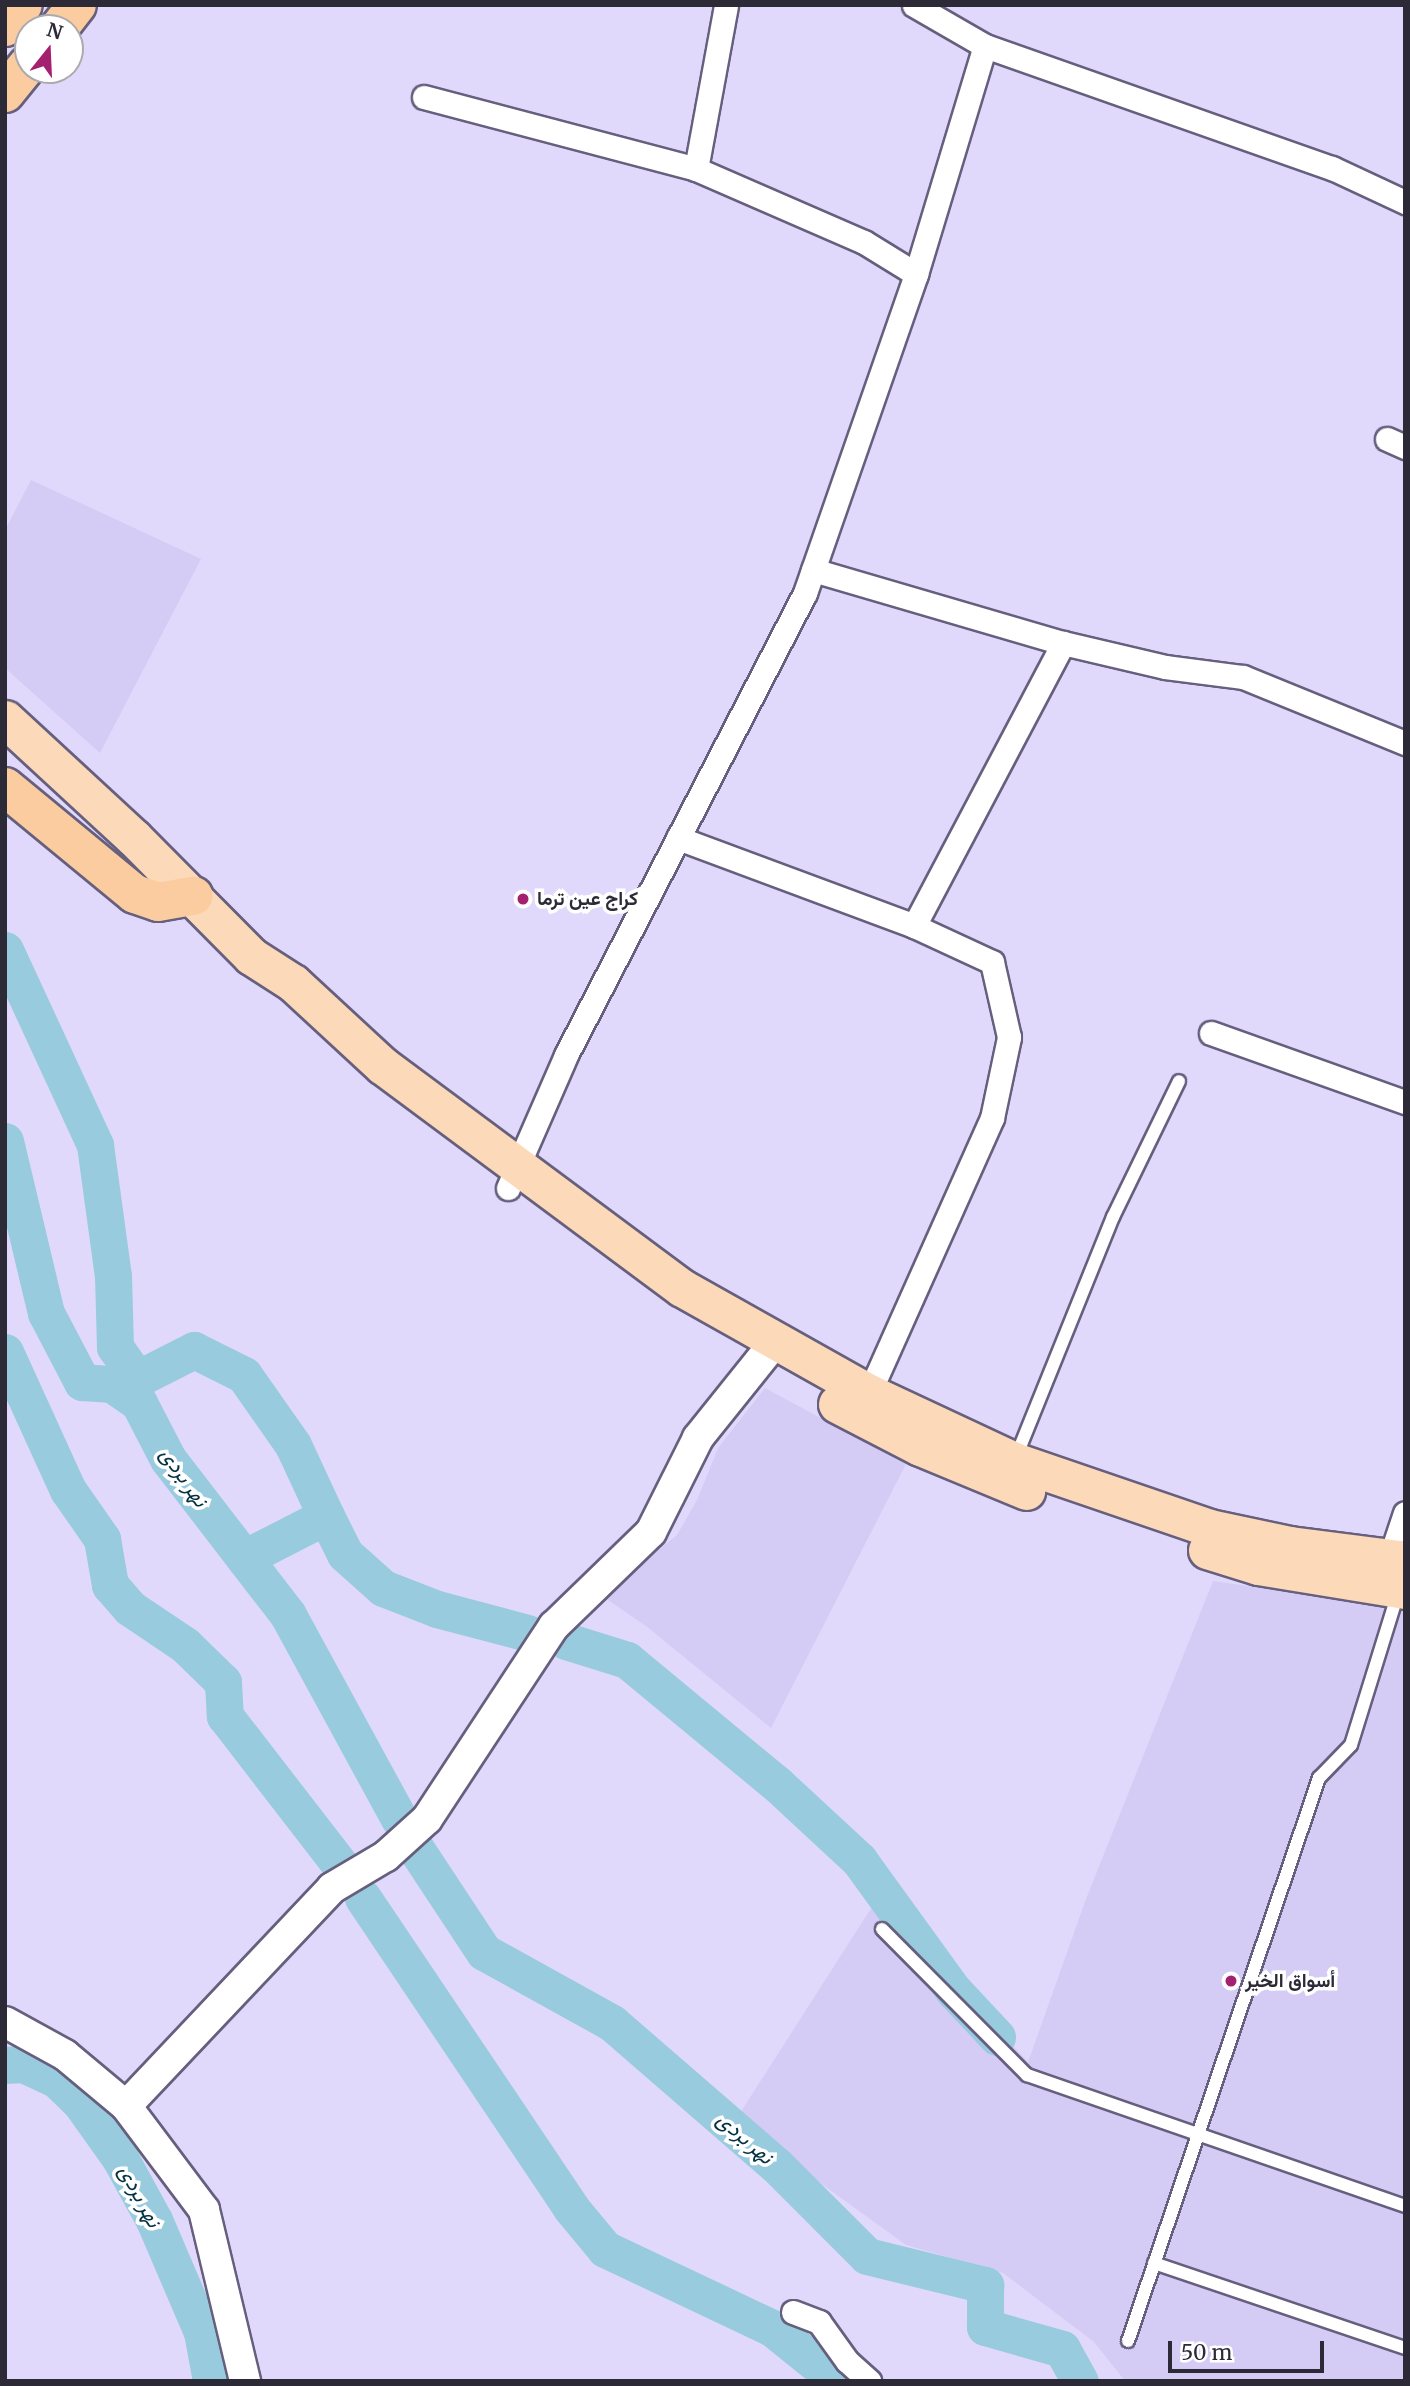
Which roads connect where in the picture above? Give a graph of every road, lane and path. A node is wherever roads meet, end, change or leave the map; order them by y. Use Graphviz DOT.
graph roads {
  1 [pos="23,5"];
  2 [pos="726,5"];
  3 [pos="914,5"];
  4 [pos="5,27"];
  5 [pos="985,46"];
  6 [pos="424,97"];
  7 [pos="696,169"];
  8 [pos="1405,202"];
  9 [pos="916,274"];
  10 [pos="813,570"];
  11 [pos="1063,643"];
  12 [pos="5,719"];
  13 [pos="1405,743"];
  14 [pos="5,787"];
  15 [pos="678,838"];
  16 [pos="192,895"];
  17 [pos="914,926"];
  18 [pos="1211,1033"];
  19 [pos="1180,1081"];
  20 [pos="1405,1102"];
  21 [pos="512,1177"];
  22 [pos="766,1352"];
  23 [pos="869,1393"];
  24 [pos="1014,1461"];
  25 [pos="1405,1513"];
  26 [pos="1400,1574"];
  27 [pos="882,1929"];
  28 [pos="5,2022"];
  29 [pos="126,2106"];
  30 [pos="1198,2134"];
  31 [pos="1405,2206"];
  32 [pos="1154,2263"];
  33 [pos="793,2312"];
  34 [pos="1128,2341"];
  35 [pos="1405,2348"];
  36 [pos="245,2381"];
  37 [pos="869,2381"];
  1 -- 4 [label="highway"];
  2 -- 7 [label="street"];
  3 -- 5 [label="street"];
  5 -- 8 [label="street"];
  5 -- 9 [label="street"];
  6 -- 7 [label="street"];
  7 -- 9 [label="street"];
  9 -- 10 [label="street"];
  10 -- 11 [label="street"];
  10 -- 15 [label="street"];
  11 -- 13 [label="street"];
  11 -- 17 [label="street"];
  12 -- 16 [label="main road"];
  14 -- 16 [label="highway"];
  15 -- 17 [label="street"];
  15 -- 21 [label="street"];
  16 -- 21 [label="main road"];
  17 -- 23 [label="street"];
  18 -- 20 [label="street"];
  19 -- 24 [label="lane"];
  21 -- 22 [label="main road"];
  22 -- 23 [label="main road"];
  22 -- 26 [label="main road"];
  22 -- 29 [label="street"];
  23 -- 24 [label="main road"];
  24 -- 26 [label="main road"];
  25 -- 26 [label="street"];
  26 -- 30 [label="lane"];
  27 -- 30 [label="lane"];
  28 -- 29 [label="street"];
  29 -- 36 [label="street"];
  30 -- 31 [label="lane"];
  30 -- 32 [label="lane"];
  32 -- 34 [label="lane"];
  32 -- 35 [label="lane"];
  33 -- 37 [label="street"];
}
